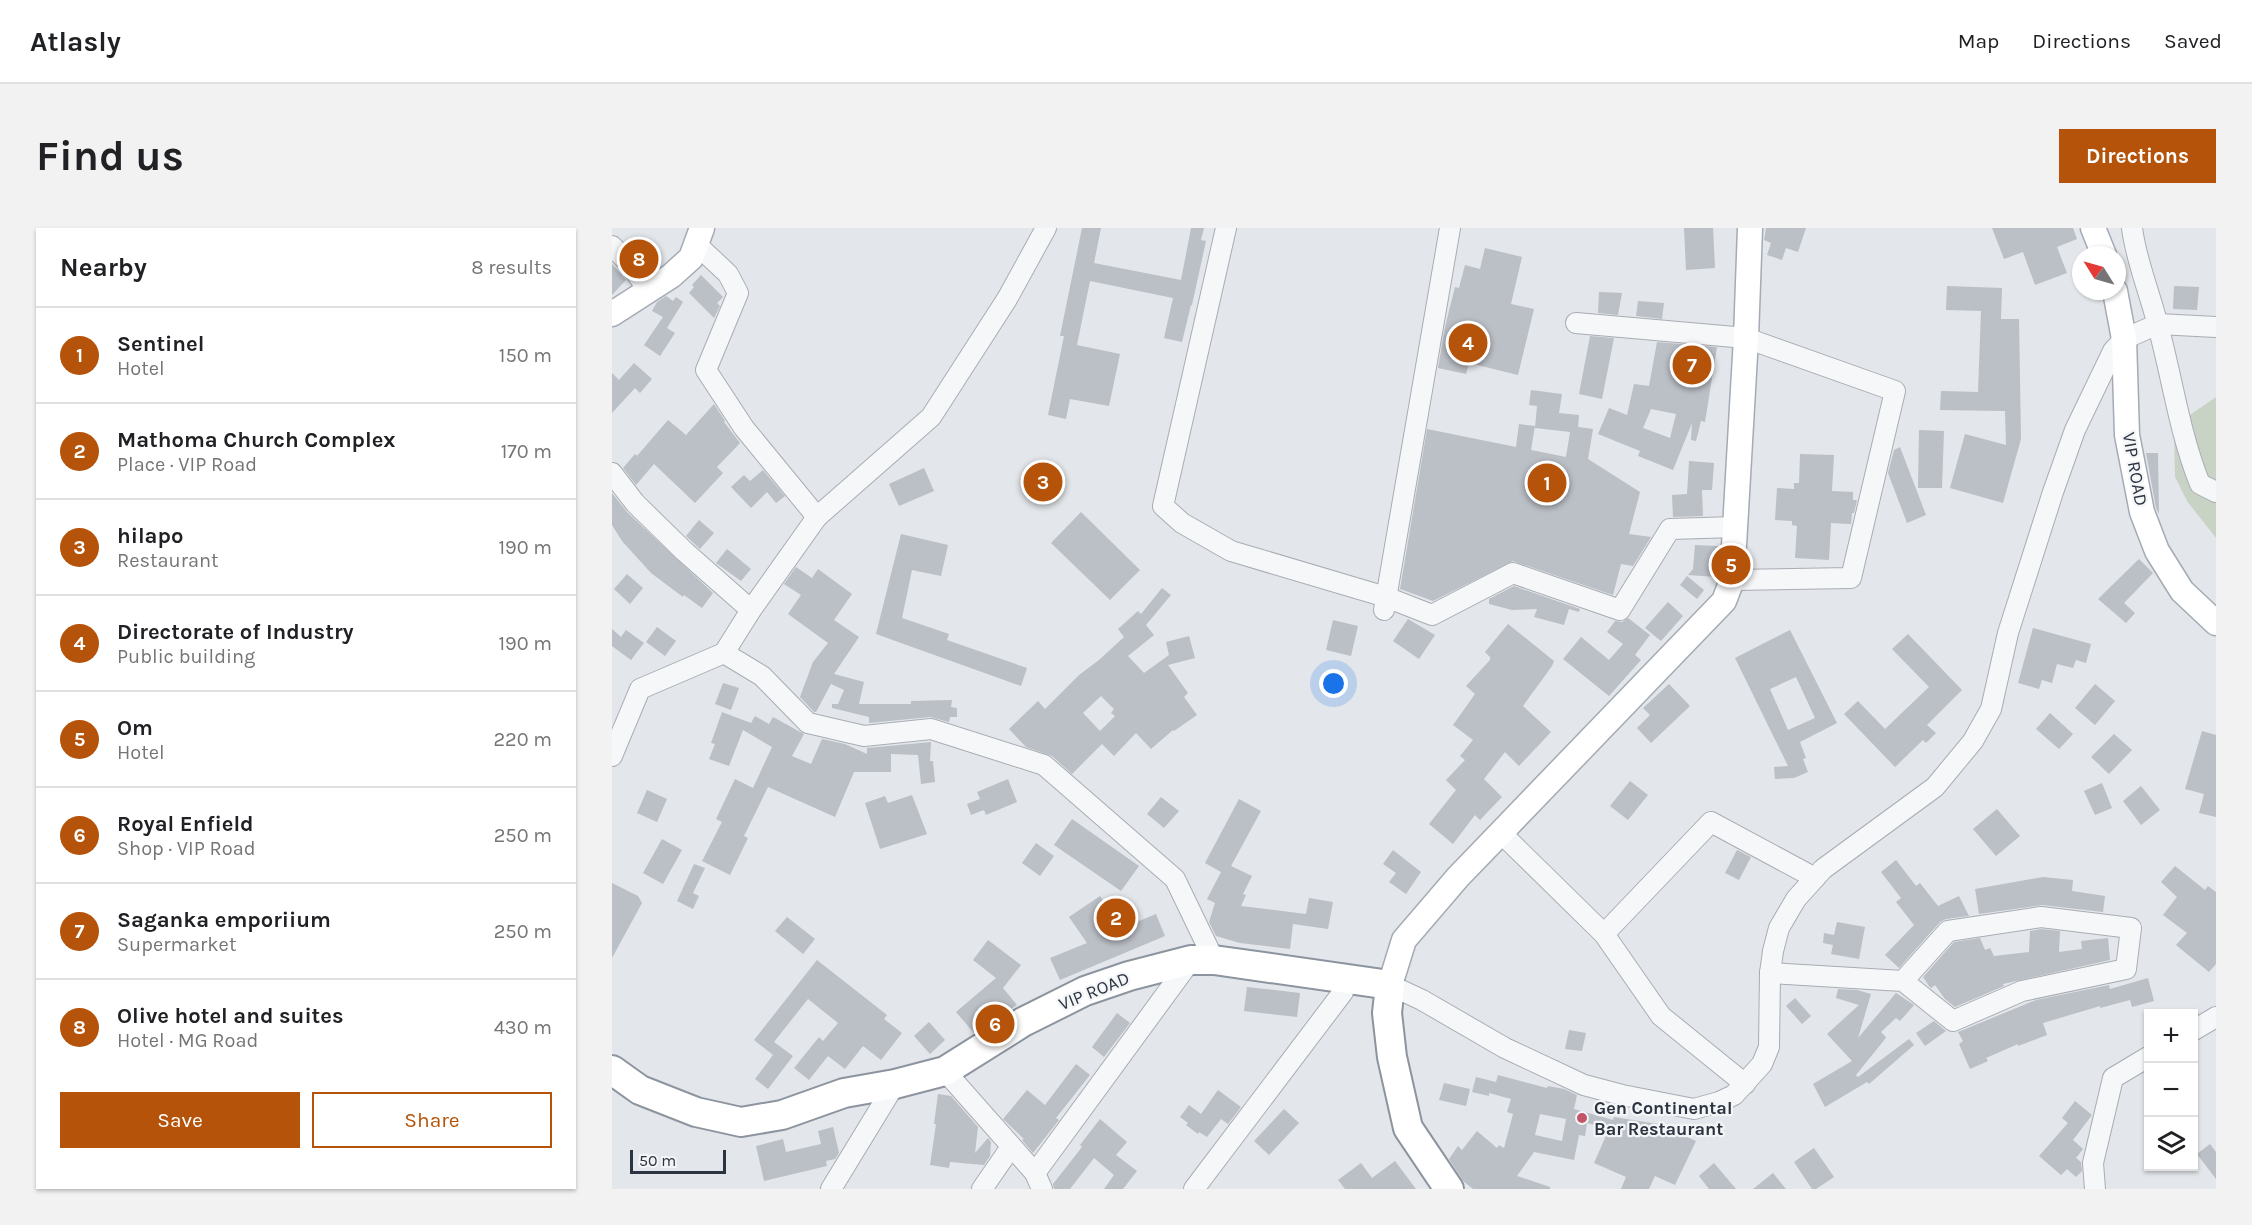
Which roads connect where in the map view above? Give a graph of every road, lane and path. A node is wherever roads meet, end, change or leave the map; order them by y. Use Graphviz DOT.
graph roads {
  1 [pos="1046,228"];
  2 [pos="1226,228"];
  3 [pos="1450,228"];
  4 [pos="1750,228"];
  5 [pos="2093,228"];
  6 [pos="2132,228"];
  7 [pos="699,236"];
  8 [pos="612,246"];
  9 [pos="2100,246"];
  10 [pos="649,291"];
  11 [pos="2117,300"];
  12 [pos="612,314"];
  13 [pos="1576,323"];
  14 [pos="2158,324"];
  15 [pos="2216,327"];
  16 [pos="1746,338"];
  17 [pos="2124,339"];
  18 [pos="612,473"];
  19 [pos="2216,492"];
  20 [pos="817,517"];
  21 [pos="1735,527"];
  22 [pos="1732,580"];
  23 [pos="1385,604"];
  24 [pos="751,610"];
  25 [pos="2216,623"];
  26 [pos="724,653"];
  27 [pos="612,756"];
  28 [pos="1501,833"];
  29 [pos="1815,878"];
  30 [pos="1604,934"];
  31 [pos="1202,960"];
  32 [pos="1770,973"];
  33 [pos="1347,978"];
  34 [pos="1903,981"];
  35 [pos="1389,985"];
  36 [pos="2216,1017"];
  37 [pos="2198,1027"];
  38 [pos="2144,1059"];
  39 [pos="612,1070"];
  40 [pos="945,1071"];
  41 [pos="895,1084"];
  42 [pos="1745,1084"];
  43 [pos="1011,1147"];
  44 [pos="1038,1181"];
  45 [pos="831,1189"];
  46 [pos="982,1189"];
  47 [pos="1194,1189"];
  48 [pos="1449,1189"];
  49 [pos="2095,1189"];
  1 -- 20 [label="street"];
  2 -- 23 [label="street"];
  3 -- 23 [label="street"];
  4 -- 16 [label="main road"];
  5 -- 9 [label="main road"];
  6 -- 14 [label="street"];
  7 -- 10 [label="main road"];
  7 -- 20 [label="street"];
  8 -- 10 [label="street"];
  10 -- 12 [label="main road"];
  11 -- 17 [label="main road, VIP ROAD"];
  13 -- 16 [label="street"];
  14 -- 15 [label="street"];
  14 -- 17 [label="street"];
  14 -- 19 [label="street"];
  16 -- 21 [label="main road"];
  16 -- 22 [label="street"];
  17 -- 25 [label="main road, VIP ROAD"];
  17 -- 29 [label="street"];
  18 -- 24 [label="street"];
  20 -- 24 [label="street"];
  21 -- 22 [label="main road"];
  21 -- 23 [label="street"];
  22 -- 28 [label="main road"];
  24 -- 26 [label="street"];
  26 -- 27 [label="street"];
  26 -- 31 [label="street"];
  28 -- 30 [label="street"];
  28 -- 35 [label="main road"];
  29 -- 30 [label="street"];
  29 -- 32 [label="street"];
  30 -- 42 [label="street"];
  31 -- 33 [label="highway, VIP ROAD"];
  31 -- 40 [label="highway, VIP ROAD"];
  31 -- 44 [label="street"];
  32 -- 34 [label="street"];
  32 -- 42 [label="street"];
  33 -- 35 [label="highway, VIP ROAD"];
  33 -- 47 [label="street"];
  34 -- 34 [label="street"];
  35 -- 42 [label="street"];
  35 -- 48 [label="highway"];
  36 -- 37 [label="street"];
  38 -- 49 [label="street"];
  39 -- 41 [label="highway, VIP ROAD"];
  40 -- 41 [label="highway, VIP ROAD"];
  40 -- 43 [label="street"];
  41 -- 45 [label="street"];
  43 -- 44 [label="street"];
  43 -- 46 [label="street"];
}
